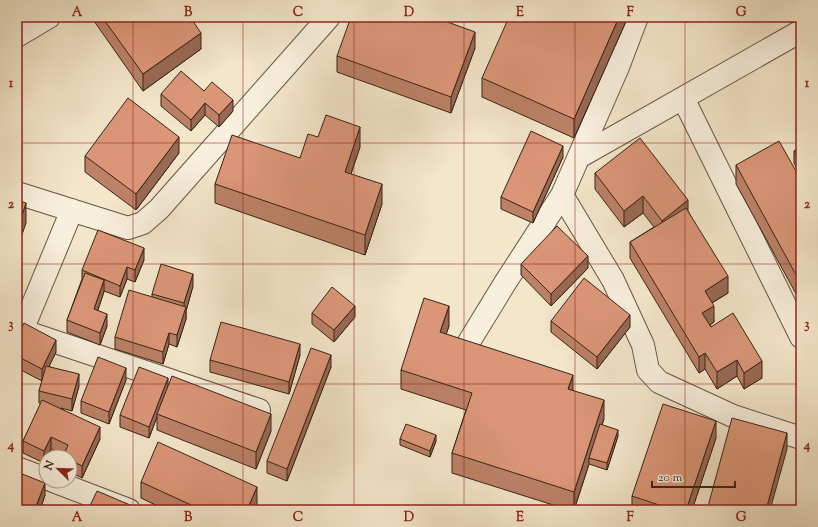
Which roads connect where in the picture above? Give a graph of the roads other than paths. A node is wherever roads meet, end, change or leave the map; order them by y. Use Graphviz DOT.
graph roads {
  1 [pos="49,17"];
  2 [pos="329,17"];
  3 [pos="637,17"];
  4 [pos="800,35"];
  5 [pos="17,36"];
  6 [pos="683,98"];
  7 [pos="579,157"];
  8 [pos="17,193"];
  9 [pos="562,194"];
  10 [pos="72,210"];
  11 [pos="801,337"];
  12 [pos="464,350"];
  13 [pos="259,410"];
  14 [pos="801,438"];
  15 [pos="17,468"];
  16 [pos="38,476"];
  17 [pos="74,489"];
  18 [pos="129,510"];
  1 -- 5 [label="street"];
  2 -- 10 [label="street"];
  3 -- 7 [label="street"];
  4 -- 6 [label="street"];
  6 -- 7 [label="street"];
  6 -- 11 [label="street"];
  7 -- 9 [label="street"];
  8 -- 10 [label="street"];
  9 -- 12 [label="street"];
  9 -- 14 [label="street"];
  10 -- 13 [label="street"];
  15 -- 16 [label="street"];
  17 -- 18 [label="street"];
}
